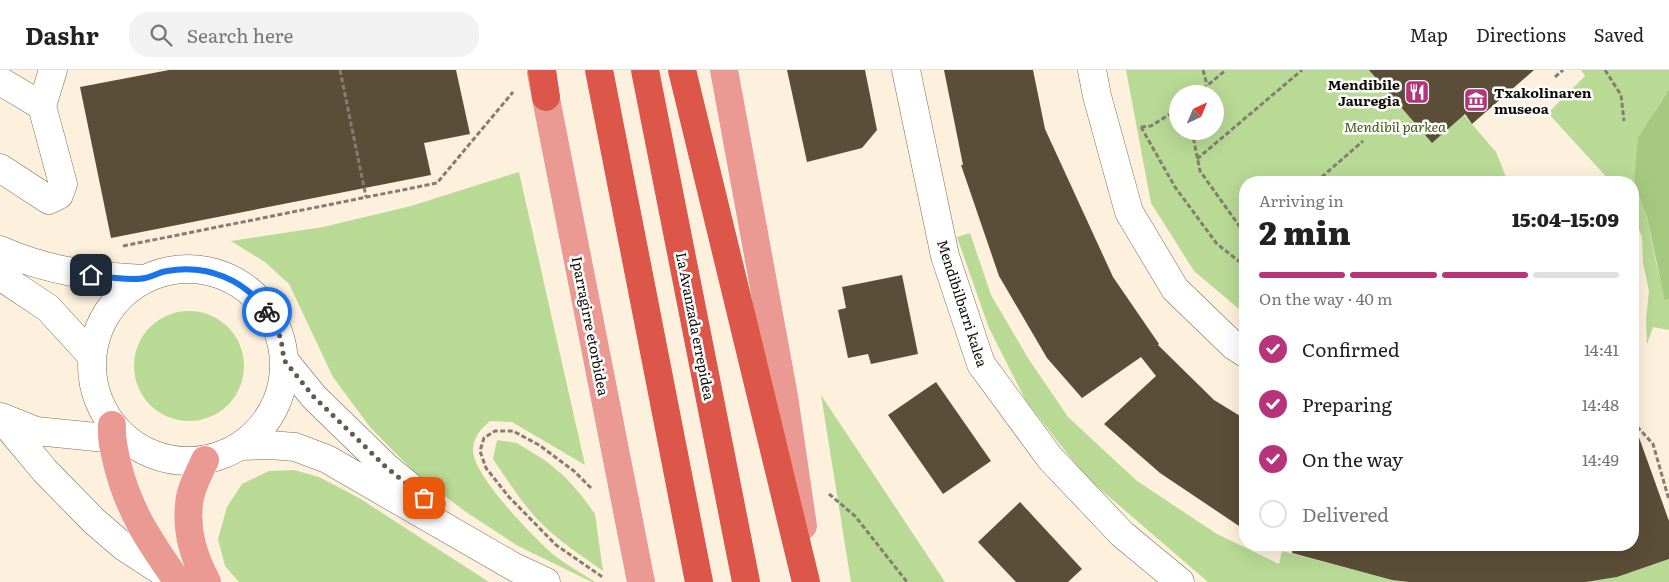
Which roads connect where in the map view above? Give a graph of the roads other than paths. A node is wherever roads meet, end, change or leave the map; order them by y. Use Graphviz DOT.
graph roads {
  1 [pos="53,70"];
  2 [pos="599,70"];
  3 [pos="645,70"];
  4 [pos="682,70"];
  5 [pos="724,70"];
  6 [pos="906,70"];
  7 [pos="1092,70"];
  8 [pos="534,75"];
  9 [pos="0,81"];
  10 [pos="546,97"];
  11 [pos="42,106"];
  12 [pos="0,168"];
  13 [pos="0,250"];
  14 [pos="0,276"];
  15 [pos="144,279"];
  16 [pos="1239,349"];
  17 [pos="91,355"];
  18 [pos="284,360"];
  19 [pos="0,417"];
  20 [pos="116,434"];
  21 [pos="241,446"];
  22 [pos="205,460"];
  23 [pos="514,567"];
  24 [pos="178,582"];
  25 [pos="207,582"];
  26 [pos="546,582"];
  27 [pos="641,582"];
  28 [pos="699,582"];
  29 [pos="746,582"];
  30 [pos="806,582"];
  31 [pos="811,582"];
  32 [pos="1180,582"];
  1 -- 11 [label="street"];
  2 -- 28 [label="highway"];
  3 -- 29 [label="highway, La Avanzada errepidea"];
  4 -- 30 [label="highway"];
  5 -- 31 [label="main road"];
  6 -- 32 [label="street, Mendibilbarri kalea"];
  7 -- 16 [label="street"];
  8 -- 10 [label="highway"];
  9 -- 11 [label="street"];
  10 -- 27 [label="main road, Iparragirre etorbidea"];
  11 -- 12 [label="street"];
  13 -- 15 [label="street"];
  14 -- 17 [label="street"];
  15 -- 17 [label="street"];
  15 -- 18 [label="street"];
  17 -- 20 [label="street"];
  18 -- 21 [label="street"];
  18 -- 23 [label="street"];
  19 -- 20 [label="street"];
  19 -- 24 [label="street"];
  20 -- 22 [label="street"];
  20 -- 24 [label="main road"];
  21 -- 22 [label="street"];
  21 -- 23 [label="street"];
  22 -- 25 [label="main road"];
  23 -- 26 [label="street"];
}
